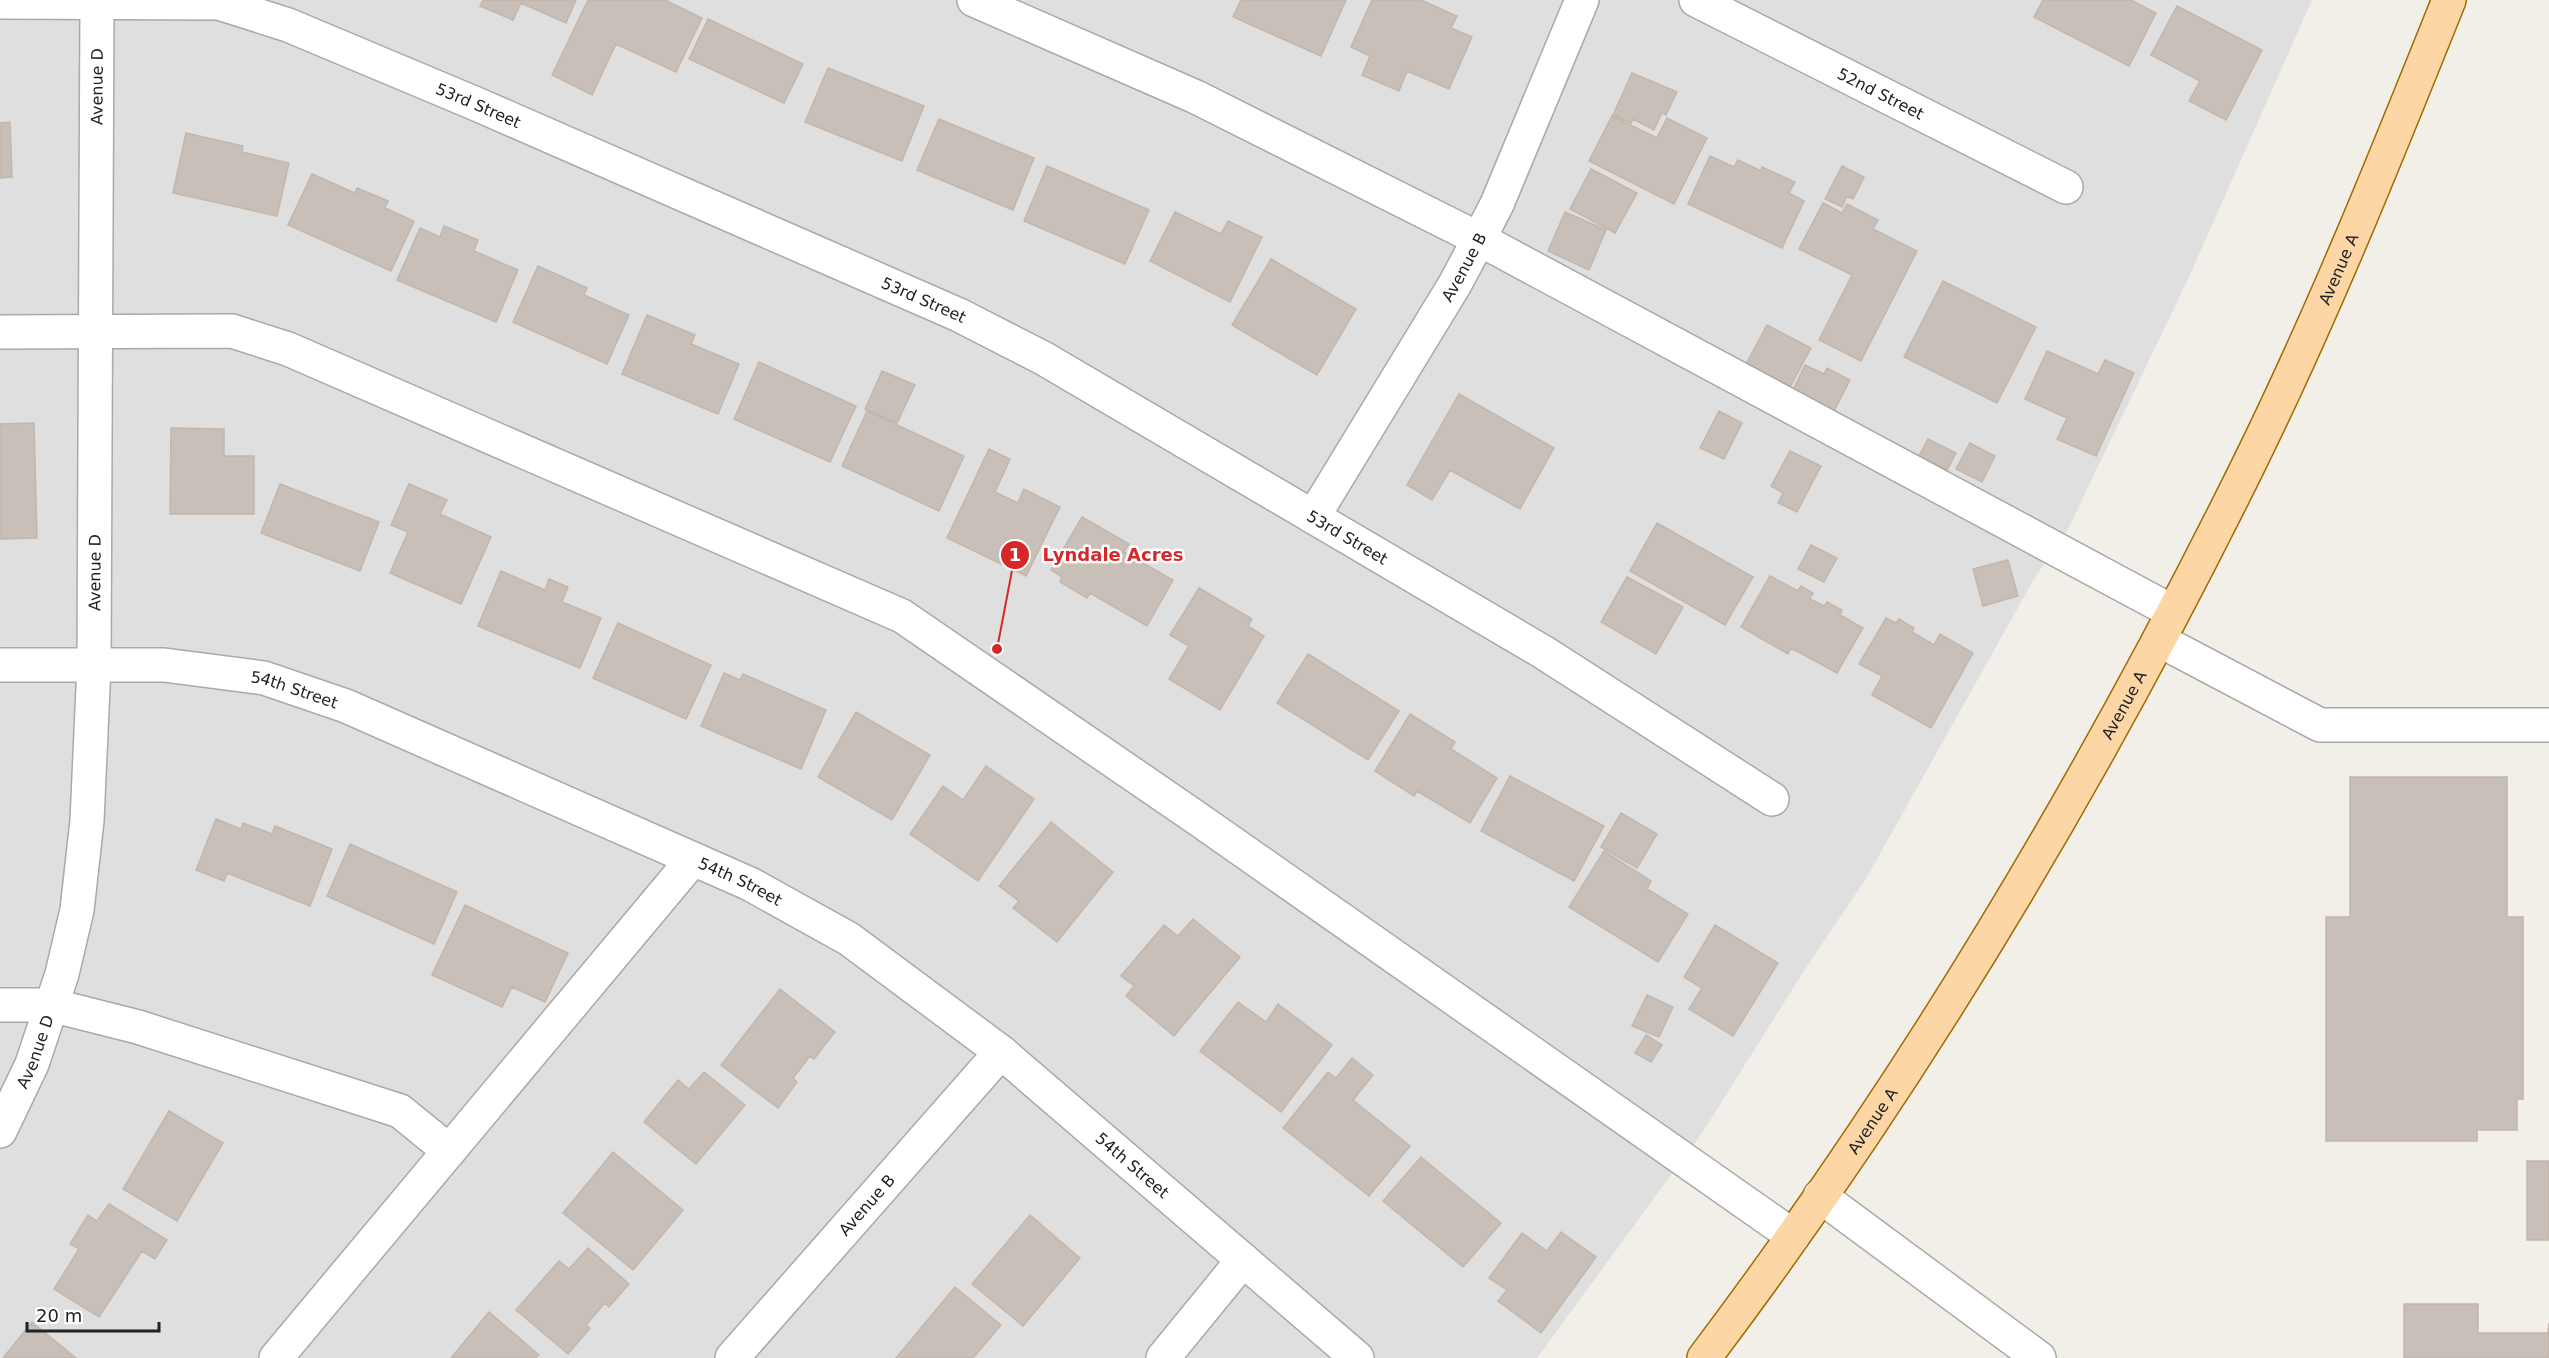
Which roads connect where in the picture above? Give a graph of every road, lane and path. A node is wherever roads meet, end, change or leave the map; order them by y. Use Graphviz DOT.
graph roads {
  1 [pos="974,0"];
  2 [pos="1582,0"];
  3 [pos="1696,0"];
  4 [pos="2449,0"];
  5 [pos="97,1"];
  6 [pos="0,2"];
  7 [pos="2066,187"];
  8 [pos="1479,239"];
  9 [pos="0,333"];
  10 [pos="96,333"];
  11 [pos="1313,517"];
  12 [pos="2166,626"];
  13 [pos="0,665"];
  14 [pos="94,665"];
  15 [pos="2549,725"];
  16 [pos="1772,799"];
  17 [pos="693,859"];
  18 [pos="0,1005"];
  19 [pos="51,1005"];
  20 [pos="1000,1052"];
  21 [pos="0,1131"];
  22 [pos="449,1151"];
  23 [pos="1820,1196"];
  24 [pos="1793,1236"];
  25 [pos="1243,1260"];
  26 [pos="276,1358"];
  27 [pos="732,1358"];
  28 [pos="1163,1358"];
  29 [pos="1357,1358"];
  30 [pos="1704,1358"];
  31 [pos="2038,1358"];
  1 -- 8 [label="street"];
  2 -- 8 [label="street, Avenue B"];
  3 -- 7 [label="street, 52nd Street"];
  4 -- 12 [label="main road, Avenue A"];
  5 -- 6 [label="street, 53rd Street"];
  5 -- 10 [label="street, Avenue D"];
  5 -- 11 [label="street, 53rd Street"];
  8 -- 11 [label="street, Avenue B"];
  8 -- 12 [label="street"];
  9 -- 10 [label="street"];
  10 -- 14 [label="street, Avenue D"];
  10 -- 24 [label="street"];
  11 -- 16 [label="street, 53rd Street"];
  12 -- 15 [label="street"];
  12 -- 23 [label="main road, Avenue A"];
  13 -- 14 [label="street, 54th Street"];
  14 -- 17 [label="street, 54th Street"];
  14 -- 19 [label="street, Avenue D"];
  17 -- 20 [label="street, 54th Street"];
  17 -- 22 [label="street"];
  18 -- 19 [label="street"];
  19 -- 21 [label="street, Avenue D"];
  19 -- 22 [label="street"];
  20 -- 25 [label="street, 54th Street"];
  20 -- 27 [label="street, Avenue B"];
  22 -- 26 [label="street"];
  23 -- 24 [label="main road, Avenue A"];
  23 -- 31 [label="street"];
  24 -- 30 [label="main road, Avenue A"];
  25 -- 28 [label="street"];
  25 -- 29 [label="street, 54th Street"];
}
